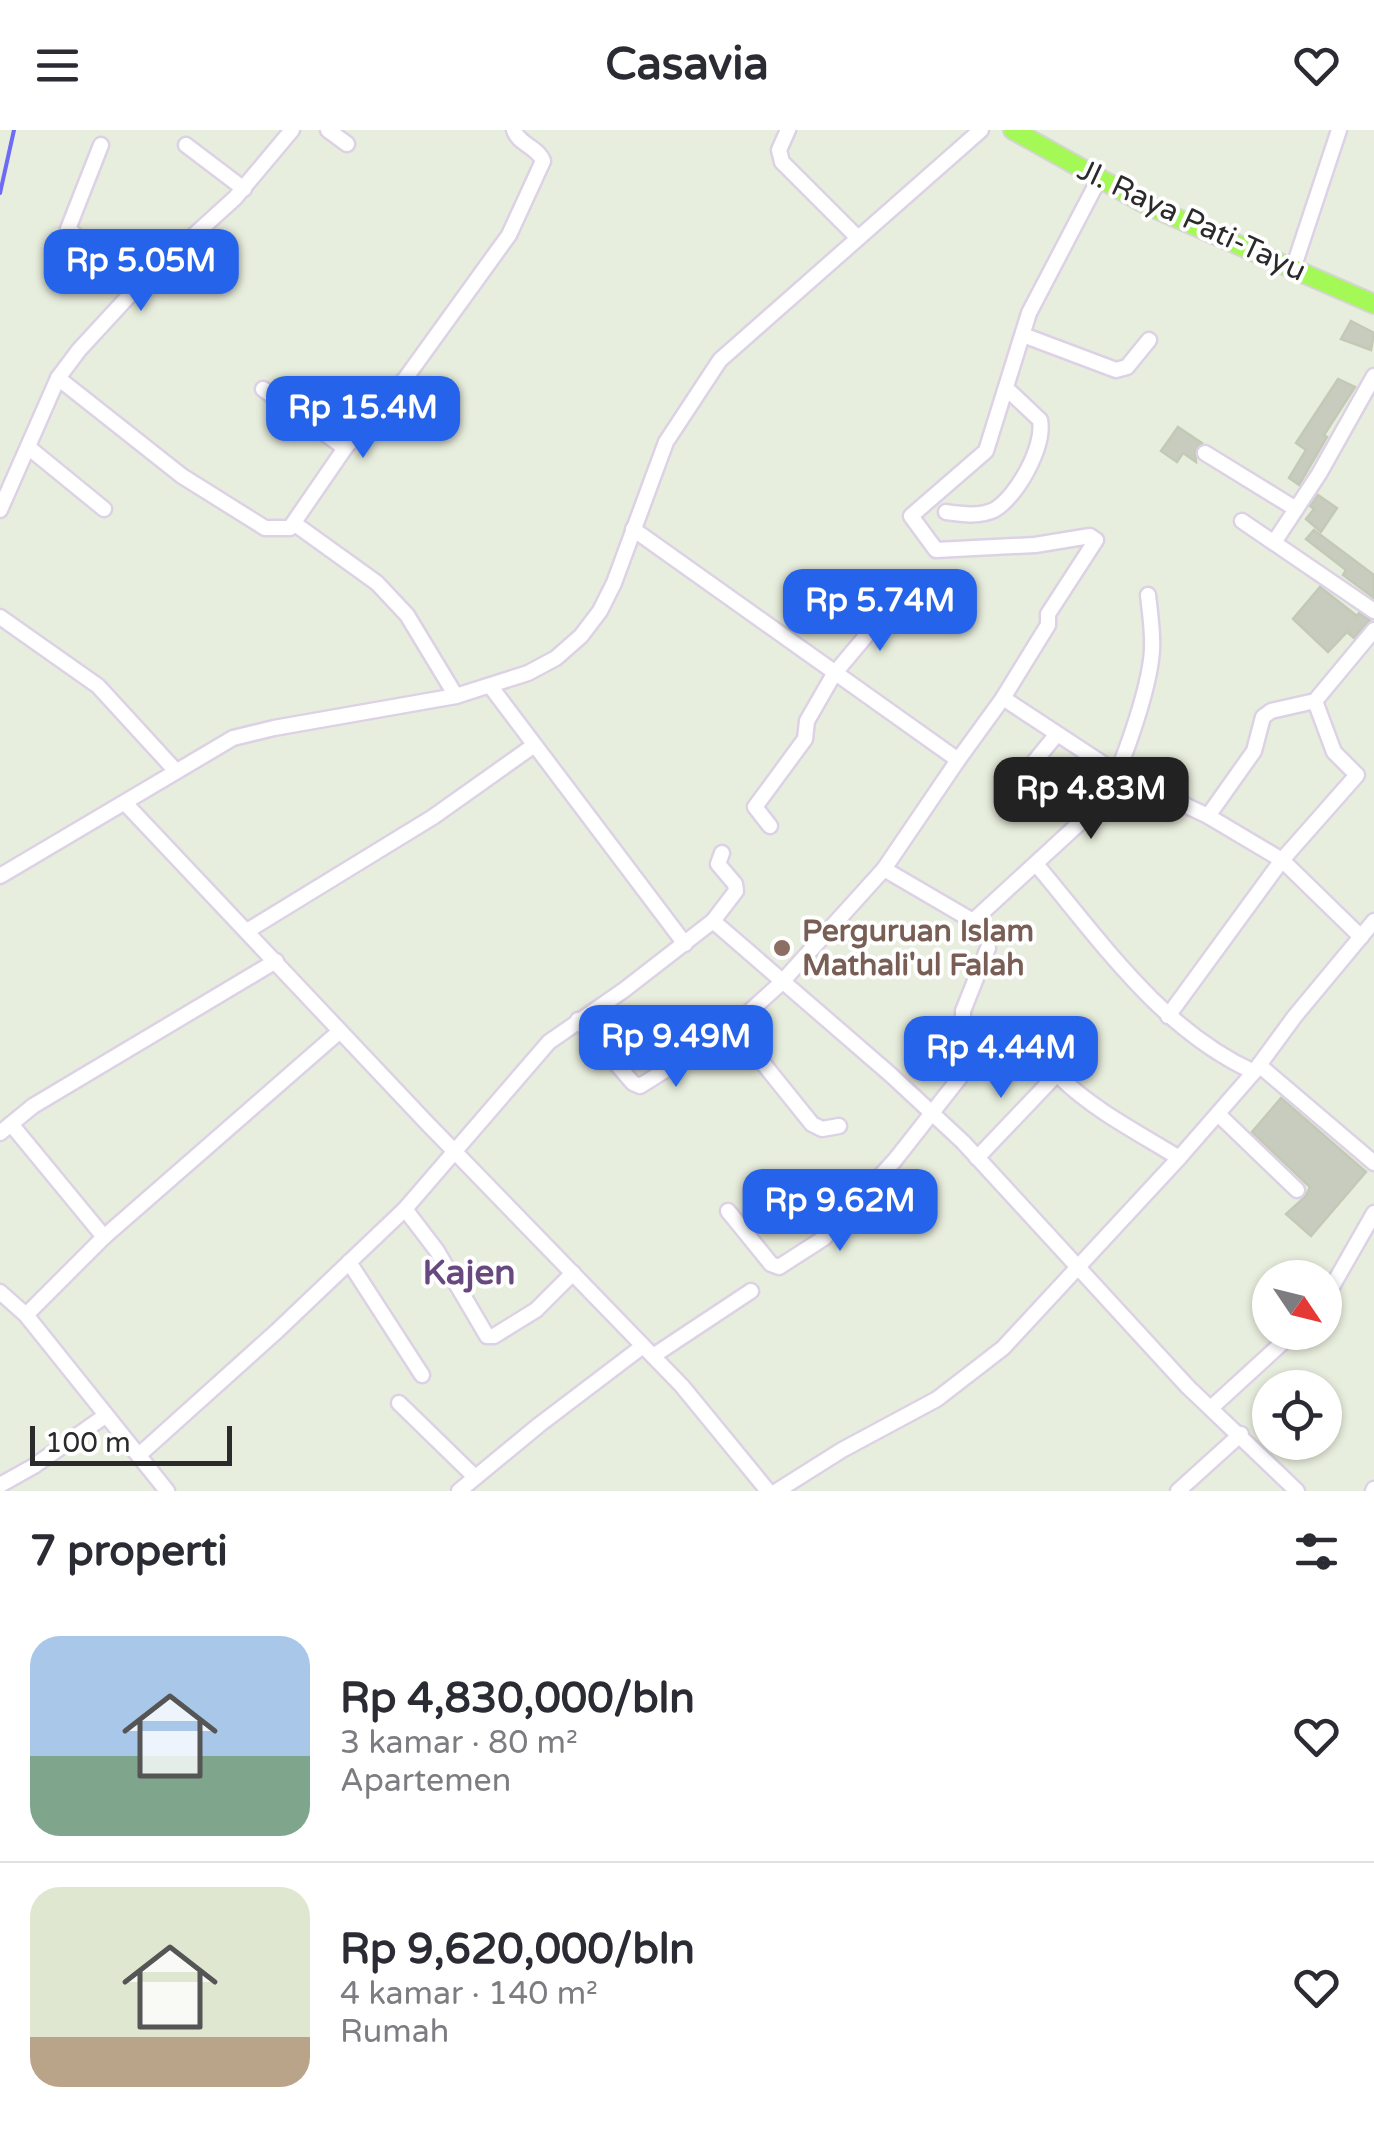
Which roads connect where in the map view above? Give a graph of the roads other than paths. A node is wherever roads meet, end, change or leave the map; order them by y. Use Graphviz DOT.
graph roads {
  1 [pos="292,130"];
  2 [pos="328,130"];
  3 [pos="514,130"];
  4 [pos="788,130"];
  5 [pos="981,130"];
  6 [pos="1012,130"];
  7 [pos="1339,130"];
  8 [pos="347,144"];
  9 [pos="101,145"];
  10 [pos="186,145"];
  11 [pos="1100,179"];
  12 [pos="244,189"];
  13 [pos="858,238"];
  14 [pos="1293,269"];
  15 [pos="138,286"];
  16 [pos="1374,304"];
  17 [pos="1023,335"];
  18 [pos="1149,340"];
  19 [pos="1374,376"];
  20 [pos="58,378"];
  21 [pos="1006,388"];
  22 [pos="263,389"];
  23 [pos="28,447"];
  24 [pos="345,448"];
  25 [pos="1206,453"];
  26 [pos="104,509"];
  27 [pos="0,510"];
  28 [pos="1296,510"];
  29 [pos="946,512"];
  30 [pos="1242,520"];
  31 [pos="295,524"];
  32 [pos="633,529"];
  33 [pos="1275,541"];
  34 [pos="1148,595"];
  35 [pos="892,605"];
  36 [pos="1374,611"];
  37 [pos="0,617"];
  38 [pos="1374,630"];
  39 [pos="834,674"];
  40 [pos="491,686"];
  41 [pos="456,696"];
  42 [pos="1003,698"];
  43 [pos="1315,702"];
  44 [pos="1057,734"];
  45 [pos="533,746"];
  46 [pos="958,760"];
  47 [pos="175,770"];
  48 [pos="1117,773"];
  49 [pos="1007,795"];
  50 [pos="125,803"];
  51 [pos="1208,816"];
  52 [pos="770,826"];
  53 [pos="722,854"];
  54 [pos="1282,860"];
  55 [pos="1036,864"];
  56 [pos="884,869"];
  57 [pos="0,876"];
  58 [pos="712,921"];
  59 [pos="1374,921"];
  60 [pos="247,931"];
  61 [pos="1360,937"];
  62 [pos="684,944"];
  63 [pos="988,948"];
  64 [pos="276,961"];
  65 [pos="782,983"];
  66 [pos="1168,1016"];
  67 [pos="578,1020"];
  68 [pos="734,1026"];
  69 [pos="340,1031"];
  70 [pos="1257,1068"];
  71 [pos="963,1073"];
  72 [pos="1057,1074"];
  73 [pos="930,1112"];
  74 [pos="1218,1114"];
  75 [pos="839,1126"];
  76 [pos="6,1129"];
  77 [pos="456,1152"];
  78 [pos="976,1158"];
  79 [pos="1179,1158"];
  80 [pos="1374,1163"];
  81 [pos="1297,1190"];
  82 [pos="404,1208"];
  83 [pos="728,1211"];
  84 [pos="1374,1213"];
  85 [pos="104,1236"];
  86 [pos="349,1262"];
  87 [pos="1342,1269"];
  88 [pos="1078,1270"];
  89 [pos="572,1273"];
  90 [pos="750,1291"];
  91 [pos="0,1292"];
  92 [pos="26,1315"];
  93 [pos="1274,1350"];
  94 [pos="648,1351"];
  95 [pos="422,1375"];
  96 [pos="399,1403"];
  97 [pos="1211,1408"];
  98 [pos="105,1416"];
  99 [pos="1240,1434"];
  100 [pos="139,1455"];
  101 [pos="475,1477"];
  102 [pos="0,1485"];
  103 [pos="168,1491"];
  104 [pos="459,1491"];
  105 [pos="768,1491"];
  106 [pos="777,1491"];
  107 [pos="1178,1491"];
  108 [pos="1298,1491"];
  1 -- 12 [label="street"];
  2 -- 8 [label="street"];
  3 -- 24 [label="street"];
  4 -- 13 [label="street"];
  5 -- 13 [label="street"];
  6 -- 11 [label="main road, Jl. Raya Pati-Tayu"];
  7 -- 14 [label="street"];
  9 -- 15 [label="street"];
  10 -- 12 [label="street"];
  11 -- 14 [label="main road, Jl. Raya Pati-Tayu"];
  11 -- 17 [label="street"];
  12 -- 15 [label="street"];
  13 -- 32 [label="street"];
  14 -- 16 [label="main road, Jl. Raya Pati-Tayu"];
  15 -- 20 [label="street"];
  17 -- 18 [label="street"];
  17 -- 21 [label="street"];
  19 -- 28 [label="street"];
  20 -- 23 [label="street"];
  20 -- 31 [label="street"];
  21 -- 29 [label="street"];
  21 -- 42 [label="street"];
  22 -- 24 [label="street"];
  23 -- 26 [label="street"];
  23 -- 27 [label="street"];
  24 -- 31 [label="street"];
  25 -- 28 [label="street"];
  28 -- 33 [label="street"];
  30 -- 33 [label="street"];
  31 -- 41 [label="street"];
  32 -- 39 [label="street"];
  32 -- 40 [label="street"];
  33 -- 36 [label="street"];
  34 -- 48 [label="street"];
  35 -- 39 [label="street"];
  37 -- 47 [label="street"];
  38 -- 43 [label="street"];
  39 -- 46 [label="street"];
  39 -- 52 [label="street"];
  40 -- 41 [label="street"];
  40 -- 45 [label="street"];
  41 -- 47 [label="street"];
  42 -- 44 [label="street"];
  42 -- 46 [label="street"];
  43 -- 51 [label="street"];
  43 -- 54 [label="street"];
  44 -- 48 [label="street"];
  44 -- 49 [label="street"];
  45 -- 60 [label="street"];
  45 -- 62 [label="street"];
  46 -- 56 [label="street"];
  47 -- 50 [label="street"];
  48 -- 51 [label="street"];
  48 -- 55 [label="street"];
  50 -- 57 [label="street"];
  50 -- 60 [label="street"];
  51 -- 54 [label="street"];
  53 -- 58 [label="street"];
  54 -- 61 [label="street"];
  54 -- 66 [label="street"];
  55 -- 56 [label="street"];
  55 -- 66 [label="street"];
  56 -- 65 [label="street"];
  58 -- 62 [label="street"];
  58 -- 65 [label="street"];
  59 -- 61 [label="street"];
  60 -- 64 [label="street"];
  61 -- 70 [label="street"];
  62 -- 67 [label="street"];
  63 -- 71 [label="street"];
  64 -- 69 [label="street"];
  64 -- 76 [label="street"];
  65 -- 68 [label="street"];
  65 -- 73 [label="street"];
  66 -- 70 [label="street"];
  67 -- 68 [label="street"];
  67 -- 77 [label="street"];
  68 -- 75 [label="street"];
  69 -- 77 [label="street"];
  69 -- 85 [label="street"];
  70 -- 74 [label="street"];
  70 -- 80 [label="street"];
  71 -- 72 [label="street"];
  71 -- 73 [label="street"];
  72 -- 78 [label="street"];
  72 -- 79 [label="street"];
  73 -- 78 [label="street"];
  73 -- 83 [label="street"];
  74 -- 79 [label="street"];
  74 -- 81 [label="street"];
  76 -- 85 [label="street"];
  77 -- 82 [label="street"];
  77 -- 89 [label="street"];
  78 -- 88 [label="street"];
  79 -- 88 [label="street"];
  82 -- 86 [label="street"];
  82 -- 89 [label="street"];
  84 -- 87 [label="street"];
  85 -- 92 [label="street"];
  86 -- 95 [label="street"];
  86 -- 100 [label="street"];
  88 -- 97 [label="street"];
  88 -- 106 [label="street"];
  89 -- 94 [label="street"];
  90 -- 94 [label="street"];
  91 -- 92 [label="street"];
  92 -- 98 [label="street"];
  93 -- 97 [label="street"];
  94 -- 101 [label="street"];
  94 -- 105 [label="street"];
  96 -- 101 [label="street"];
  97 -- 99 [label="street"];
  98 -- 100 [label="street"];
  98 -- 102 [label="street"];
  99 -- 107 [label="street"];
  99 -- 108 [label="street"];
  100 -- 103 [label="street"];
  101 -- 104 [label="street"];
}
